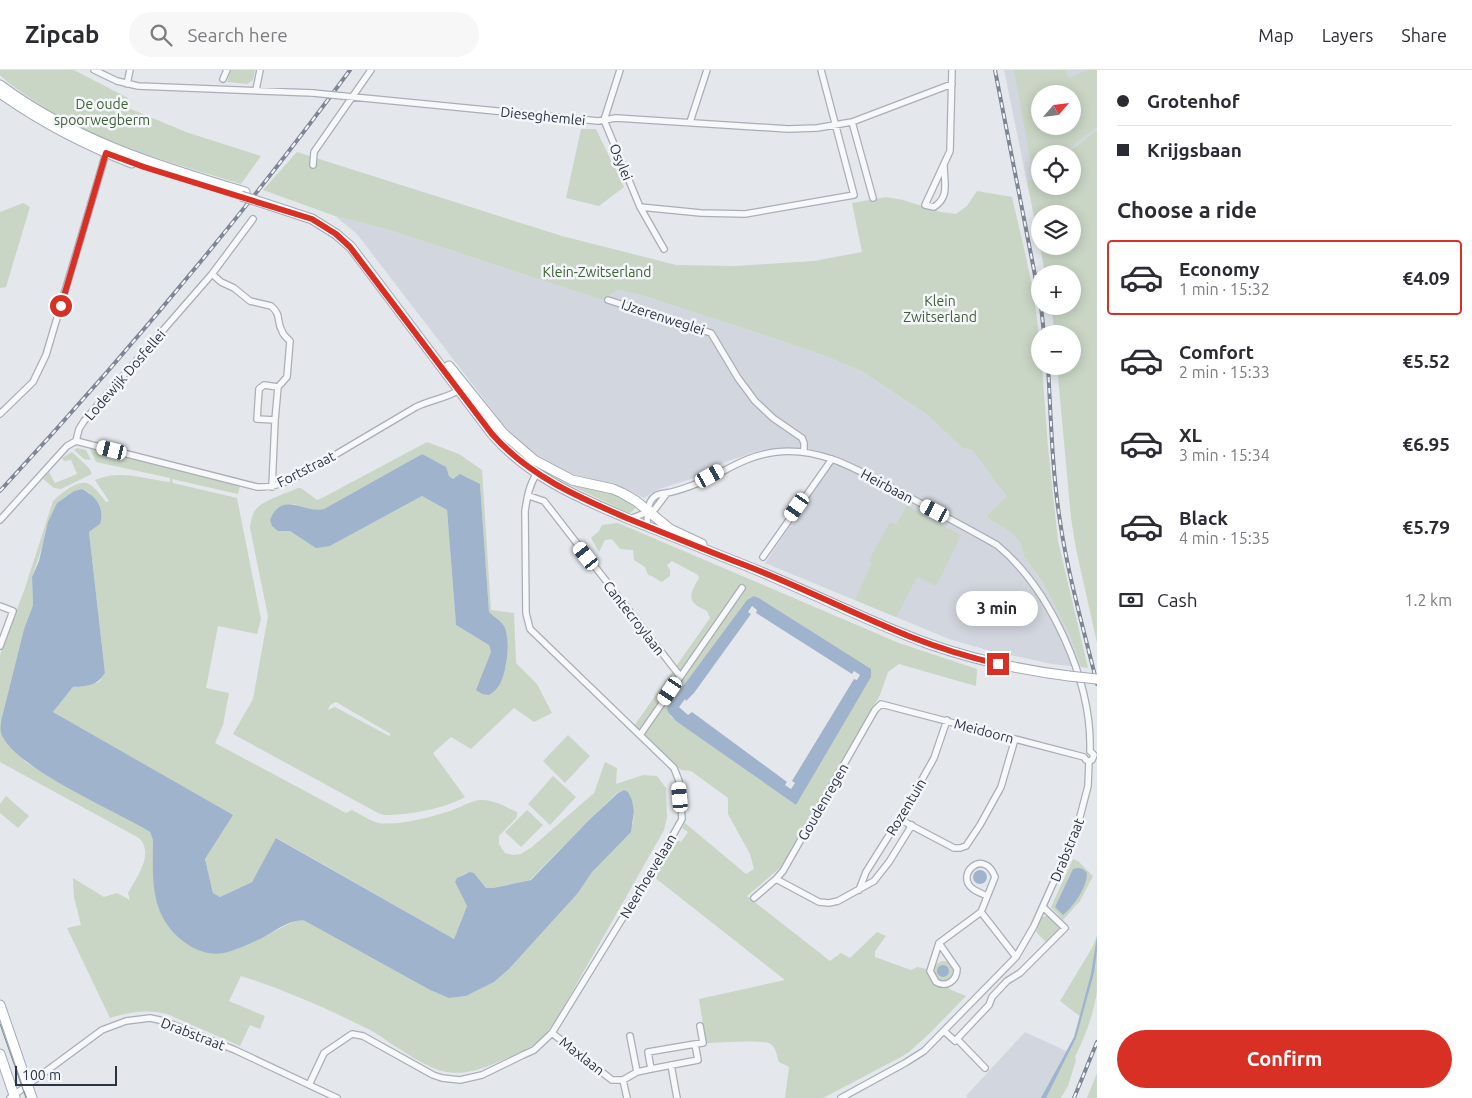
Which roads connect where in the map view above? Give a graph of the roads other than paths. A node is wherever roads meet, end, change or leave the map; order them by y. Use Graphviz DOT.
graph roads {
  1 [pos="94,70"];
  2 [pos="130,70"];
  3 [pos="227,70"];
  4 [pos="260,70"];
  5 [pos="371,70"];
  6 [pos="620,70"];
  7 [pos="707,70"];
  8 [pos="821,70"];
  9 [pos="952,70"];
  10 [pos="224,79"];
  11 [pos="127,84"];
  12 [pos="952,84"];
  13 [pos="0,85"];
  14 [pos="256,90"];
  15 [pos="0,93"];
  16 [pos="353,96"];
  17 [pos="604,120"];
  18 [pos="690,122"];
  19 [pos="852,122"];
  20 [pos="835,126"];
  21 [pos="106,153"];
  22 [pos="313,165"];
  23 [pos="944,165"];
  24 [pos="243,194"];
  25 [pos="872,198"];
  26 [pos="640,207"];
  27 [pos="253,218"];
  28 [pos="664,249"];
  29 [pos="212,274"];
  30 [pos="608,300"];
  31 [pos="278,387"];
  32 [pos="462,388"];
  33 [pos="0,414"];
  34 [pos="275,420"];
  35 [pos="76,441"];
  36 [pos="804,452"];
  37 [pos="832,459"];
  38 [pos="536,474"];
  39 [pos="272,487"];
  40 [pos="529,496"];
  41 [pos="648,511"];
  42 [pos="630,519"];
  43 [pos="0,520"];
  44 [pos="647,527"];
  45 [pos="762,557"];
  46 [pos="733,560"];
  47 [pos="742,588"];
  48 [pos="0,606"];
  49 [pos="0,646"];
  50 [pos="680,676"];
  51 [pos="1097,679"];
  52 [pos="885,703"];
  53 [pos="946,720"];
  54 [pos="640,735"];
  55 [pos="1015,739"];
  56 [pos="1086,759"];
  57 [pos="899,819"];
  58 [pos="912,826"];
  59 [pos="776,879"];
  60 [pos="859,890"];
  61 [pos="987,896"];
  62 [pos="754,898"];
  63 [pos="1043,907"];
  64 [pos="981,912"];
  65 [pos="939,943"];
  66 [pos="1016,957"];
  67 [pos="975,1000"];
  68 [pos="0,1005"];
  69 [pos="985,1009"];
  70 [pos="700,1026"];
  71 [pos="944,1031"];
  72 [pos="552,1033"];
  73 [pos="630,1036"];
  74 [pos="957,1039"];
  75 [pos="695,1044"];
  76 [pos="0,1054"];
  77 [pos="671,1065"];
  78 [pos="985,1068"];
  79 [pos="651,1069"];
  80 [pos="636,1072"];
  81 [pos="623,1080"];
  82 [pos="28,1084"];
  83 [pos="309,1085"];
  84 [pos="13,1097"];
  85 [pos="32,1098"];
  86 [pos="337,1098"];
  87 [pos="626,1098"];
  88 [pos="677,1098"];
  89 [pos="841,1098"];
  1 -- 11 [label="street, Dieseghemlei"];
  2 -- 11 [label="street"];
  3 -- 10 [label="street"];
  4 -- 14 [label="street"];
  5 -- 16 [label="street"];
  6 -- 17 [label="street"];
  7 -- 18 [label="street"];
  8 -- 20 [label="street"];
  9 -- 12 [label="street"];
  11 -- 14 [label="street, Dieseghemlei"];
  12 -- 19 [label="street, Dieseghemlei"];
  12 -- 23 [label="street"];
  13 -- 24 [label="main road"];
  14 -- 16 [label="street, Dieseghemlei, bridge"];
  15 -- 21 [label="main road"];
  16 -- 17 [label="street, Dieseghemlei"];
  16 -- 22 [label="street"];
  17 -- 18 [label="street, Dieseghemlei"];
  17 -- 26 [label="street, Osylei"];
  18 -- 20 [label="street, Dieseghemlei"];
  19 -- 20 [label="street, Dieseghemlei"];
  19 -- 25 [label="street"];
  20 -- 26 [label="street"];
  21 -- 24 [label="main road"];
  21 -- 33 [label="street"];
  23 -- 23 [label="street"];
  24 -- 32 [label="main road"];
  26 -- 28 [label="street, Osylei"];
  27 -- 29 [label="street, Lodewijk Dosfellei"];
  29 -- 31 [label="street"];
  29 -- 35 [label="street, Lodewijk Dosfellei"];
  30 -- 36 [label="street, IJzerenweglei"];
  31 -- 34 [label="street"];
  31 -- 34 [label="street"];
  32 -- 38 [label="main road"];
  32 -- 39 [label="street, Fortstraat"];
  32 -- 41 [label="main road"];
  34 -- 39 [label="street"];
  35 -- 39 [label="street, Fortstraat"];
  35 -- 43 [label="street, Lodewijk Dosfellei"];
  36 -- 37 [label="street, Heirbaan"];
  36 -- 41 [label="street, Heirbaan"];
  37 -- 45 [label="street"];
  37 -- 56 [label="street, Heirbaan"];
  38 -- 40 [label="street, Neerhoevelaan"];
  38 -- 42 [label="main road"];
  40 -- 50 [label="street, Cantecroylaan"];
  40 -- 54 [label="street, Neerhoevelaan"];
  41 -- 42 [label="street, Heirbaan"];
  41 -- 44 [label="street"];
  41 -- 46 [label="main road"];
  42 -- 44 [label="main road"];
  44 -- 46 [label="main road"];
  46 -- 51 [label="main road, bridge"];
  47 -- 50 [label="street"];
  48 -- 49 [label="street"];
  50 -- 54 [label="street"];
  52 -- 53 [label="street, Meidoorn"];
  52 -- 59 [label="street, Goudenregen"];
  53 -- 55 [label="street, Meidoorn"];
  53 -- 57 [label="street, Rozentuin"];
  54 -- 72 [label="street, Neerhoevelaan"];
  55 -- 56 [label="street, Meidoorn"];
  55 -- 58 [label="street"];
  56 -- 63 [label="street, Drabstraat"];
  57 -- 58 [label="street"];
  57 -- 60 [label="street, Rozentuin"];
  58 -- 60 [label="street, Rozentuin"];
  59 -- 60 [label="street, Rozentuin"];
  59 -- 62 [label="street, Goudenregen"];
  61 -- 61 [label="street"];
  61 -- 64 [label="street"];
  63 -- 66 [label="street, Drabstraat"];
  63 -- 69 [label="street"];
  64 -- 65 [label="street"];
  64 -- 66 [label="street"];
  65 -- 65 [label="street"];
  66 -- 67 [label="street, Drabstraat"];
  67 -- 69 [label="street"];
  67 -- 71 [label="street, Drabstraat"];
  68 -- 82 [label="main road"];
  69 -- 74 [label="street"];
  70 -- 75 [label="street"];
  71 -- 74 [label="street"];
  71 -- 89 [label="street, Drabstraat"];
  72 -- 81 [label="street, Maxlaan"];
  72 -- 83 [label="street, Neerhoevelaan"];
  73 -- 80 [label="street"];
  74 -- 78 [label="street"];
  75 -- 77 [label="street"];
  75 -- 79 [label="street"];
  76 -- 84 [label="main road"];
  77 -- 79 [label="street"];
  77 -- 88 [label="street"];
  79 -- 80 [label="street"];
  80 -- 81 [label="street"];
  81 -- 87 [label="street"];
  82 -- 83 [label="street, Drabstraat"];
  82 -- 84 [label="street, Drabstraat"];
  82 -- 85 [label="main road"];
  83 -- 86 [label="street, Drabstraat"];
}
